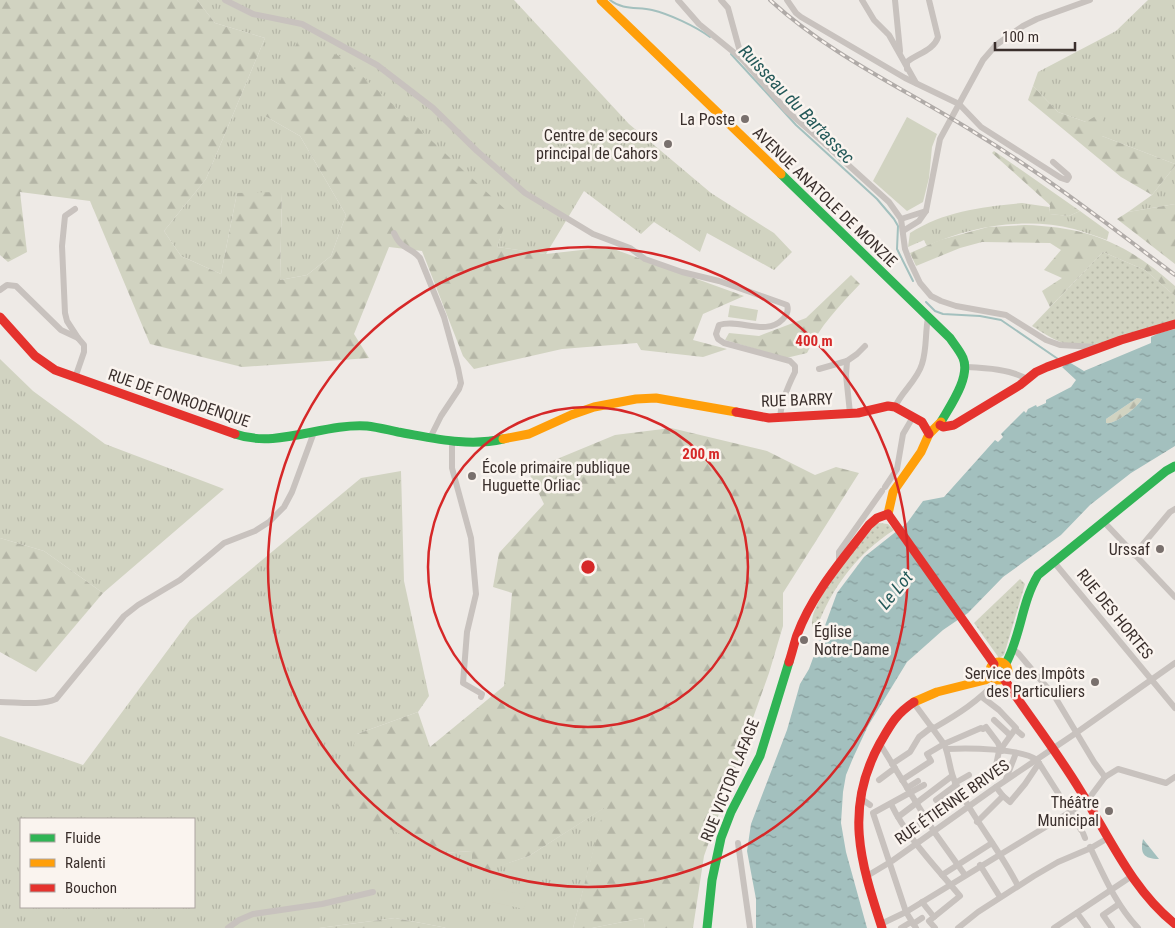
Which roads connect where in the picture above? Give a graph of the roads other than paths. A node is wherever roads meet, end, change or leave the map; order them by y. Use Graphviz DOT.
graph roads {
  1 [pos="225,0"];
  2 [pos="601,0"];
  3 [pos="678,0"];
  4 [pos="721,0"];
  5 [pos="787,0"];
  6 [pos="862,0"];
  7 [pos="895,0"];
  8 [pos="930,0"];
  9 [pos="1090,0"];
  10 [pos="901,55"];
  11 [pos="742,59"];
  12 [pos="907,69"];
  13 [pos="917,84"];
  14 [pos="959,104"];
  15 [pos="1053,162"];
  16 [pos="76,209"];
  17 [pos="926,211"];
  18 [pos="901,219"];
  19 [pos="903,231"];
  20 [pos="394,233"];
  21 [pos="0,290"];
  22 [pos="0,317"];
  23 [pos="928,318"];
  24 [pos="1175,324"];
  25 [pos="78,338"];
  26 [pos="1060,345"];
  27 [pos="865,346"];
  28 [pos="1072,347"];
  29 [pos="1099,347"];
  30 [pos="1070,358"];
  31 [pos="847,361"];
  32 [pos="965,367"];
  33 [pos="819,369"];
  34 [pos="75,378"];
  35 [pos="1027,379"];
  36 [pos="895,407"];
  37 [pos="850,413"];
  38 [pos="913,417"];
  39 [pos="780,418"];
  40 [pos="940,425"];
  41 [pos="313,431"];
  42 [pos="929,434"];
  43 [pos="430,438"];
  44 [pos="452,442"];
  45 [pos="1175,466"];
  46 [pos="1175,509"];
  47 [pos="888,514"];
  48 [pos="1103,521"];
  49 [pos="1134,555"];
  50 [pos="1053,561"];
  51 [pos="841,563"];
  52 [pos="1175,598"];
  53 [pos="1013,649"];
  54 [pos="1175,663"];
  55 [pos="994,664"];
  56 [pos="1005,665"];
  57 [pos="998,678"];
  58 [pos="1150,679"];
  59 [pos="982,696"];
  60 [pos="481,697"];
  61 [pos="0,702"];
  62 [pos="913,702"];
  63 [pos="1175,708"];
  64 [pos="994,720"];
  65 [pos="933,728"];
  66 [pos="1015,729"];
  67 [pos="1076,733"];
  68 [pos="1010,735"];
  69 [pos="1022,735"];
  70 [pos="880,744"];
  71 [pos="945,746"];
  72 [pos="1053,749"];
  73 [pos="1001,751"];
  74 [pos="1016,753"];
  75 [pos="1038,761"];
  76 [pos="894,766"];
  77 [pos="995,770"];
  78 [pos="969,775"];
  79 [pos="1104,775"];
  80 [pos="952,776"];
  81 [pos="1175,777"];
  82 [pos="879,780"];
  83 [pos="902,780"];
  84 [pos="1006,780"];
  85 [pos="921,783"];
  86 [pos="955,784"];
  87 [pos="996,787"];
  88 [pos="908,791"];
  89 [pos="1003,796"];
  90 [pos="859,799"];
  91 [pos="936,800"];
  92 [pos="1087,800"];
  93 [pos="916,802"];
  94 [pos="892,804"];
  95 [pos="870,805"];
  96 [pos="969,806"];
  97 [pos="898,817"];
  98 [pos="926,818"];
  99 [pos="1074,818"];
  100 [pos="977,822"];
  101 [pos="934,831"];
  102 [pos="909,833"];
  103 [pos="1083,834"];
  104 [pos="1108,838"];
  105 [pos="738,843"];
  106 [pos="916,843"];
  107 [pos="992,843"];
  108 [pos="1091,848"];
  109 [pos="1000,853"];
  110 [pos="890,863"];
  111 [pos="957,864"];
  112 [pos="980,865"];
  113 [pos="942,875"];
  114 [pos="965,875"];
  115 [pos="867,876"];
  116 [pos="1132,876"];
  117 [pos="950,884"];
  118 [pos="1018,886"];
  119 [pos="1111,890"];
  120 [pos="373,892"];
  121 [pos="1000,898"];
  122 [pos="922,902"];
  123 [pos="1119,904"];
  124 [pos="906,912"];
  125 [pos="1077,912"];
  126 [pos="922,918"];
  127 [pos="934,918"];
  128 [pos="1175,924"];
  129 [pos="881,926"];
  130 [pos="914,926"];
  131 [pos="962,927"];
  132 [pos="228,928"];
  133 [pos="707,928"];
  134 [pos="750,928"];
  135 [pos="901,928"];
  136 [pos="935,928"];
  137 [pos="1054,928"];
  138 [pos="1088,928"];
  139 [pos="1112,928"];
  140 [pos="1138,928"];
  1 -- 39 [label="street"];
  2 -- 23 [label="main road, AVENUE ANATOLE DE MONZIE"];
  3 -- 11 [label="street"];
  4 -- 11 [label="street"];
  5 -- 13 [label="street"];
  6 -- 10 [label="street"];
  7 -- 10 [label="street"];
  8 -- 12 [label="street"];
  9 -- 14 [label="street"];
  10 -- 12 [label="street"];
  11 -- 18 [label="street"];
  12 -- 13 [label="street"];
  13 -- 14 [label="street"];
  14 -- 15 [label="street"];
  14 -- 17 [label="street"];
  16 -- 25 [label="street"];
  17 -- 18 [label="street"];
  17 -- 19 [label="street"];
  18 -- 19 [label="street"];
  19 -- 26 [label="street"];
  20 -- 43 [label="street"];
  21 -- 25 [label="street"];
  22 -- 34 [label="main road, RUE DE FONRODENQUE"];
  23 -- 32 [label="main road, AVENUE ANATOLE DE MONZIE"];
  23 -- 36 [label="street"];
  24 -- 29 [label="main road"];
  25 -- 34 [label="street"];
  26 -- 28 [label="street"];
  26 -- 30 [label="street"];
  27 -- 31 [label="street"];
  28 -- 29 [label="street"];
  28 -- 30 [label="street"];
  29 -- 30 [label="main road"];
  30 -- 35 [label="main road"];
  31 -- 33 [label="street"];
  31 -- 37 [label="street"];
  32 -- 35 [label="street"];
  32 -- 40 [label="main road"];
  34 -- 41 [label="main road, RUE DE FONRODENQUE"];
  35 -- 40 [label="main road"];
  36 -- 37 [label="main road, RUE BARRY"];
  36 -- 38 [label="main road"];
  37 -- 39 [label="main road, RUE BARRY"];
  38 -- 42 [label="main road"];
  38 -- 51 [label="street"];
  39 -- 44 [label="main road, RUE BARRY"];
  40 -- 42 [label="main road"];
  41 -- 43 [label="main road, RUE DE FONRODENQUE"];
  41 -- 61 [label="street"];
  42 -- 47 [label="main road"];
  43 -- 44 [label="main road, RUE DE FONRODENQUE"];
  44 -- 60 [label="street"];
  45 -- 48 [label="main road"];
  46 -- 49 [label="street"];
  47 -- 51 [label="main road, RUE VICTOR LAFAGE"];
  47 -- 55 [label="main road"];
  48 -- 49 [label="street"];
  48 -- 50 [label="main road"];
  49 -- 52 [label="street"];
  50 -- 53 [label="main road"];
  50 -- 58 [label="street, RUE DES HORTES"];
  51 -- 133 [label="main road, RUE VICTOR LAFAGE"];
  53 -- 56 [label="main road"];
  53 -- 67 [label="street"];
  54 -- 58 [label="street, RUE ÉTIENNE BRIVES"];
  55 -- 56 [label="main road"];
  55 -- 57 [label="main road"];
  56 -- 57 [label="main road"];
  57 -- 59 [label="street"];
  57 -- 62 [label="main road"];
  57 -- 72 [label="main road"];
  58 -- 63 [label="street, RUE DES HORTES"];
  58 -- 67 [label="street, RUE ÉTIENNE BRIVES"];
  59 -- 65 [label="street"];
  59 -- 66 [label="street"];
  62 -- 65 [label="street"];
  62 -- 70 [label="main road"];
  64 -- 68 [label="street"];
  65 -- 71 [label="street"];
  65 -- 76 [label="street"];
  66 -- 68 [label="street"];
  66 -- 69 [label="street"];
  67 -- 72 [label="street, RUE ÉTIENNE BRIVES"];
  67 -- 79 [label="street"];
  68 -- 73 [label="street"];
  70 -- 76 [label="street"];
  70 -- 90 [label="main road"];
  71 -- 73 [label="street"];
  71 -- 73 [label="street"];
  71 -- 80 [label="street"];
  71 -- 83 [label="street"];
  72 -- 75 [label="street, RUE ÉTIENNE BRIVES"];
  72 -- 92 [label="main road"];
  73 -- 74 [label="street"];
  73 -- 77 [label="street"];
  74 -- 75 [label="street"];
  74 -- 84 [label="street"];
  75 -- 84 [label="street, RUE ÉTIENNE BRIVES"];
  75 -- 89 [label="street"];
  75 -- 99 [label="street"];
  76 -- 82 [label="street"];
  76 -- 83 [label="street"];
  78 -- 86 [label="street"];
  79 -- 81 [label="street"];
  79 -- 92 [label="street"];
  80 -- 86 [label="street"];
  80 -- 93 [label="street"];
  83 -- 88 [label="street"];
  84 -- 87 [label="street, RUE ÉTIENNE BRIVES"];
  85 -- 88 [label="street"];
  86 -- 91 [label="street"];
  86 -- 96 [label="street"];
  87 -- 89 [label="street"];
  87 -- 96 [label="street, RUE ÉTIENNE BRIVES"];
  88 -- 93 [label="street"];
  88 -- 94 [label="street"];
  89 -- 100 [label="street"];
  90 -- 95 [label="street"];
  90 -- 115 [label="main road"];
  92 -- 99 [label="street"];
  92 -- 104 [label="main road"];
  93 -- 97 [label="street"];
  93 -- 98 [label="street"];
  94 -- 97 [label="street"];
  94 -- 110 [label="street"];
  96 -- 100 [label="street"];
  96 -- 101 [label="street, RUE ÉTIENNE BRIVES"];
  97 -- 102 [label="street"];
  98 -- 101 [label="street"];
  98 -- 102 [label="street"];
  99 -- 103 [label="street"];
  99 -- 109 [label="street"];
  100 -- 107 [label="street"];
  101 -- 106 [label="street, RUE ÉTIENNE BRIVES"];
  101 -- 111 [label="street"];
  102 -- 106 [label="street"];
  104 -- 108 [label="street"];
  104 -- 116 [label="main road"];
  105 -- 134 [label="street"];
  106 -- 110 [label="street, RUE ÉTIENNE BRIVES"];
  106 -- 113 [label="street"];
  107 -- 109 [label="street"];
  107 -- 111 [label="street"];
  108 -- 118 [label="street"];
  108 -- 119 [label="street"];
  109 -- 112 [label="street"];
  109 -- 118 [label="street"];
  110 -- 115 [label="street, RUE ÉTIENNE BRIVES"];
  110 -- 124 [label="street"];
  111 -- 113 [label="street"];
  111 -- 114 [label="street"];
  112 -- 114 [label="street"];
  112 -- 121 [label="street"];
  113 -- 117 [label="street"];
  114 -- 117 [label="street"];
  115 -- 129 [label="main road"];
  116 -- 119 [label="street"];
  116 -- 128 [label="main road"];
  117 -- 122 [label="street"];
  117 -- 127 [label="street"];
  118 -- 121 [label="street"];
  119 -- 123 [label="street"];
  119 -- 125 [label="street"];
  120 -- 132 [label="street"];
  121 -- 131 [label="street"];
  122 -- 124 [label="street"];
  122 -- 127 [label="street"];
  123 -- 139 [label="street"];
  123 -- 140 [label="street"];
  124 -- 129 [label="street"];
  124 -- 130 [label="street"];
  125 -- 137 [label="street"];
  125 -- 138 [label="street"];
  126 -- 130 [label="street"];
  127 -- 136 [label="street"];
  130 -- 135 [label="street"];
}
